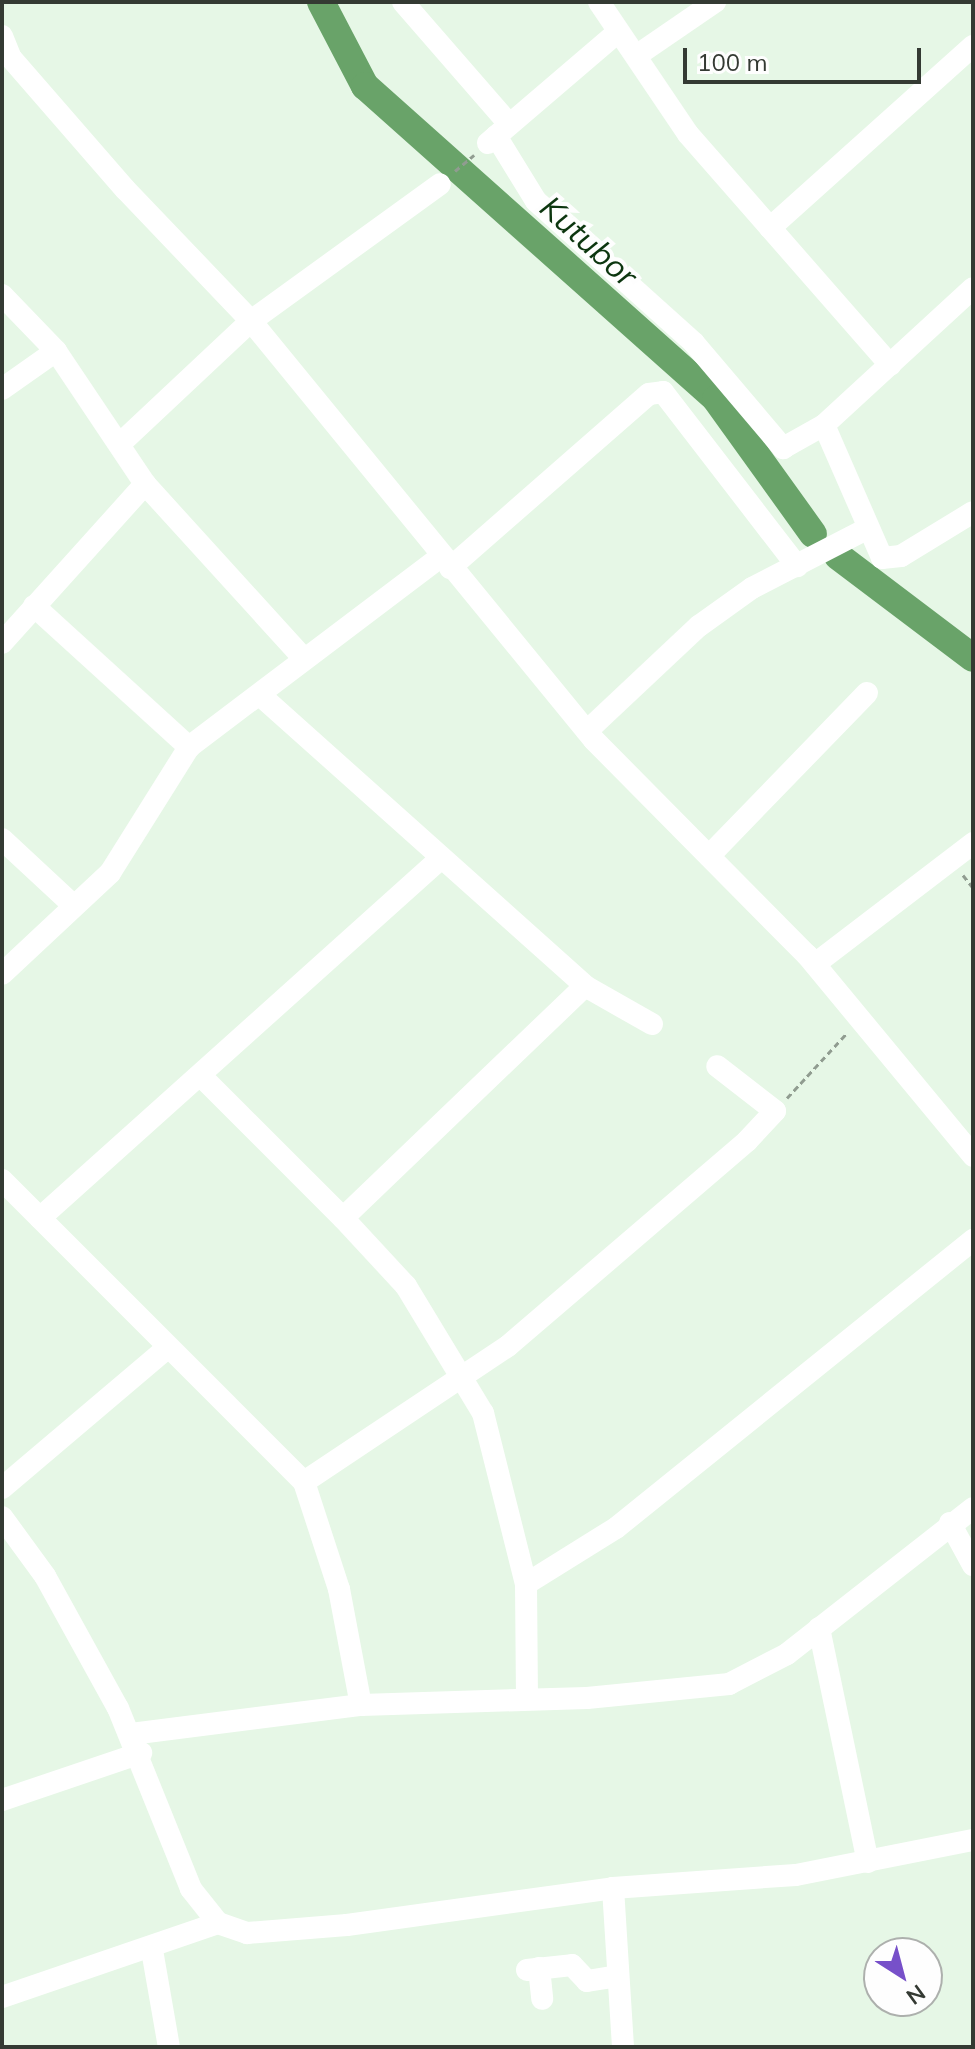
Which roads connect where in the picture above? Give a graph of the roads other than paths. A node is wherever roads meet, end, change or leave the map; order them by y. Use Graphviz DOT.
graph roads {
  1 [pos="403,2"];
  2 [pos="599,2"];
  3 [pos="715,2"];
  4 [pos="618,32"];
  5 [pos="2,36"];
  6 [pos="973,46"];
  7 [pos="636,56"];
  8 [pos="7,61"];
  9 [pos="498,134"];
  10 [pos="440,184"];
  11 [pos="770,228"];
  12 [pos="973,288"];
  13 [pos="2,295"];
  14 [pos="251,321"];
  15 [pos="56,351"];
  16 [pos="890,365"];
  17 [pos="2,389"];
  18 [pos="824,425"];
  19 [pos="123,441"];
  20 [pos="145,484"];
  21 [pos="973,512"];
  22 [pos="868,528"];
  23 [pos="444,563"];
  24 [pos="797,566"];
  25 [pos="34,606"];
  26 [pos="2,643"];
  27 [pos="304,659"];
  28 [pos="867,693"];
  29 [pos="260,695"];
  30 [pos="587,731"];
  31 [pos="189,747"];
  32 [pos="2,839"];
  33 [pos="973,843"];
  34 [pos="709,856"];
  35 [pos="439,860"];
  36 [pos="74,906"];
  37 [pos="815,964"];
  38 [pos="2,974"];
  39 [pos="585,986"];
  40 [pos="652,1024"];
  41 [pos="717,1066"];
  42 [pos="201,1076"];
  43 [pos="973,1156"];
  44 [pos="2,1180"];
  45 [pos="40,1218"];
  46 [pos="343,1218"];
  47 [pos="973,1240"];
  48 [pos="167,1348"];
  49 [pos="464,1374"];
  50 [pos="304,1482"];
  51 [pos="2,1488"];
  52 [pos="973,1508"];
  53 [pos="2,1517"];
  54 [pos="950,1523"];
  55 [pos="973,1565"];
  56 [pos="526,1584"];
  57 [pos="819,1628"];
  58 [pos="527,1698"];
  59 [pos="361,1705"];
  60 [pos="136,1744"];
  61 [pos="2,1800"];
  62 [pos="973,1840"];
  63 [pos="868,1862"];
  64 [pos="613,1888"];
  65 [pos="218,1923"];
  66 [pos="152,1950"];
  67 [pos="618,1976"];
  68 [pos="2,1997"];
  69 [pos="542,1999"];
  70 [pos="169,2047"];
  71 [pos="623,2047"];
  1 -- 9 [label="street"];
  2 -- 4 [label="street"];
  3 -- 7 [label="street"];
  4 -- 7 [label="street"];
  4 -- 9 [label="street"];
  5 -- 8 [label="street"];
  6 -- 11 [label="street"];
  7 -- 11 [label="street"];
  8 -- 14 [label="street"];
  9 -- 18 [label="street"];
  10 -- 14 [label="street"];
  11 -- 16 [label="street"];
  12 -- 16 [label="street"];
  13 -- 15 [label="street"];
  14 -- 19 [label="street"];
  14 -- 23 [label="street"];
  15 -- 17 [label="street"];
  15 -- 19 [label="street"];
  16 -- 18 [label="street"];
  18 -- 22 [label="street"];
  19 -- 20 [label="street"];
  20 -- 25 [label="street"];
  20 -- 27 [label="street"];
  21 -- 22 [label="street"];
  22 -- 24 [label="street"];
  23 -- 24 [label="street"];
  23 -- 27 [label="street"];
  23 -- 30 [label="street"];
  24 -- 30 [label="street"];
  25 -- 26 [label="street"];
  25 -- 31 [label="street"];
  27 -- 29 [label="street"];
  28 -- 34 [label="street"];
  29 -- 31 [label="street"];
  29 -- 35 [label="street"];
  30 -- 34 [label="street"];
  31 -- 36 [label="street"];
  32 -- 36 [label="street"];
  33 -- 37 [label="street"];
  34 -- 37 [label="street"];
  35 -- 39 [label="street"];
  35 -- 42 [label="street"];
  36 -- 38 [label="street"];
  37 -- 43 [label="street"];
  39 -- 40 [label="street"];
  39 -- 46 [label="street"];
  41 -- 49 [label="street"];
  42 -- 45 [label="street"];
  42 -- 46 [label="street"];
  44 -- 45 [label="street"];
  45 -- 48 [label="street"];
  46 -- 49 [label="street"];
  47 -- 56 [label="street"];
  48 -- 50 [label="street"];
  48 -- 51 [label="street"];
  49 -- 50 [label="street"];
  49 -- 56 [label="street"];
  50 -- 59 [label="street"];
  52 -- 54 [label="street"];
  53 -- 60 [label="street"];
  54 -- 55 [label="street"];
  54 -- 57 [label="street"];
  56 -- 58 [label="street"];
  57 -- 58 [label="street"];
  57 -- 63 [label="street"];
  58 -- 59 [label="street"];
  59 -- 60 [label="street"];
  60 -- 61 [label="street"];
  60 -- 65 [label="street"];
  62 -- 63 [label="street"];
  63 -- 64 [label="street"];
  64 -- 65 [label="street"];
  64 -- 67 [label="street"];
  65 -- 66 [label="street"];
  66 -- 68 [label="street"];
  66 -- 70 [label="street"];
  67 -- 69 [label="street"];
  67 -- 71 [label="street"];
}
